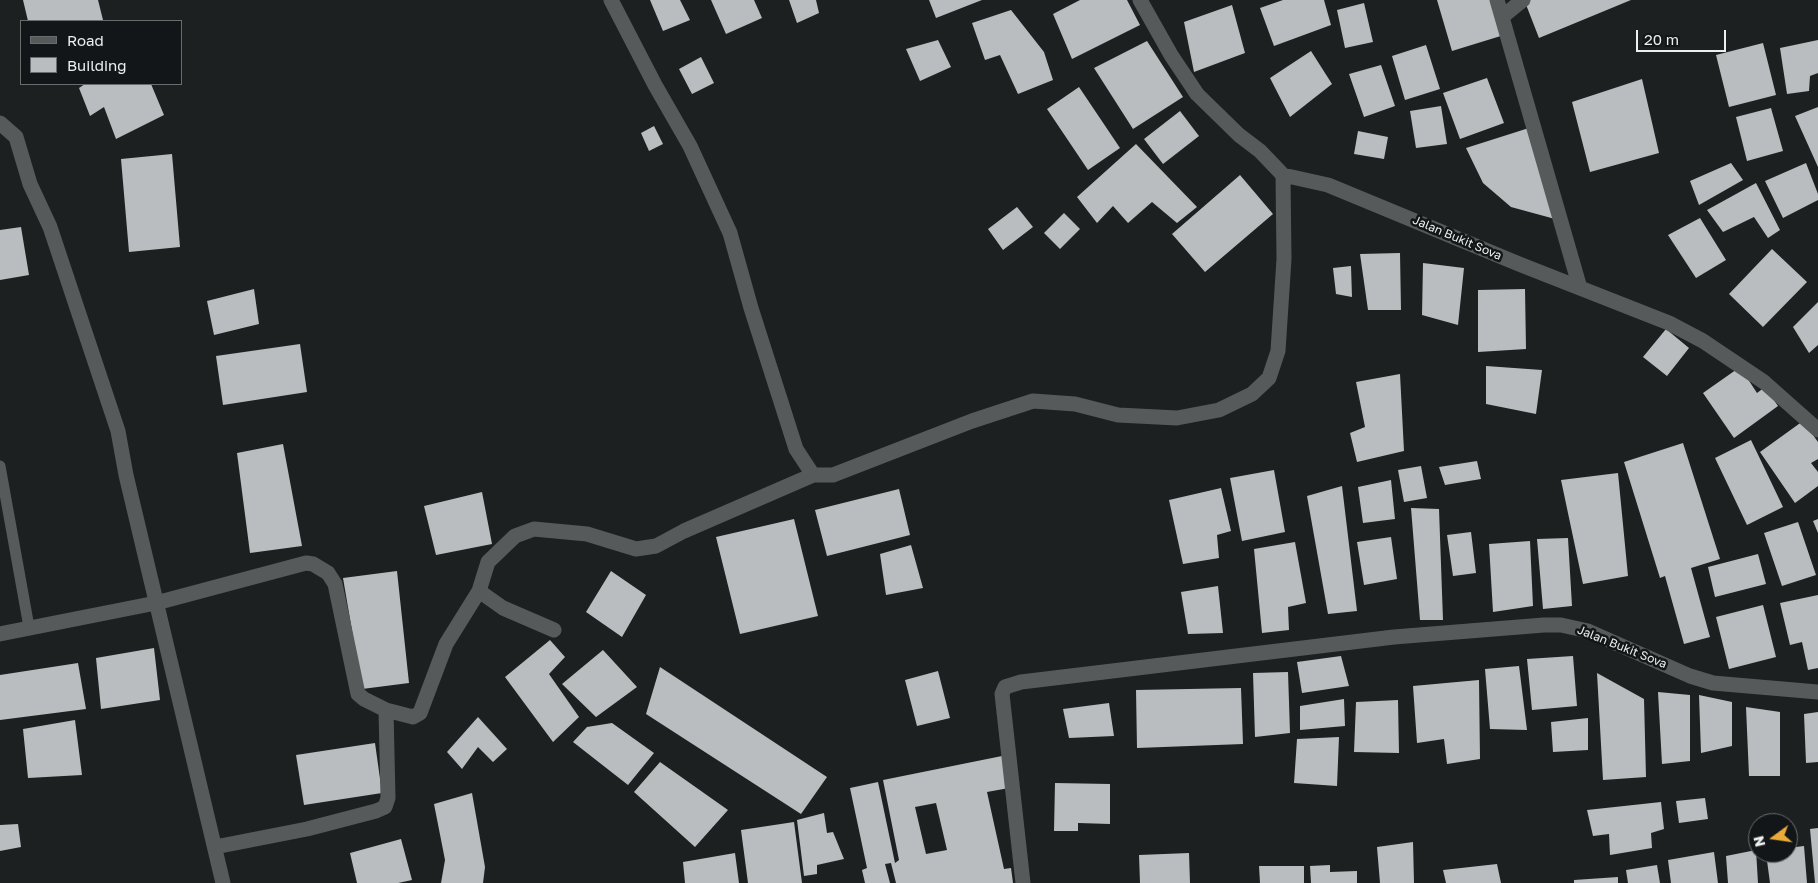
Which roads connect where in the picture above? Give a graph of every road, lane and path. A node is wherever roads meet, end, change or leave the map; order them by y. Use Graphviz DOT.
graph roads {
  1 [pos="611,0"];
  2 [pos="1140,0"];
  3 [pos="1497,0"];
  4 [pos="1522,0"];
  5 [pos="1502,17"];
  6 [pos="0,123"];
  7 [pos="1283,175"];
  8 [pos="1580,288"];
  9 [pos="1818,430"];
  10 [pos="0,466"];
  11 [pos="813,475"];
  12 [pos="479,590"];
  13 [pos="156,603"];
  14 [pos="29,627"];
  15 [pos="554,630"];
  16 [pos="0,634"];
  17 [pos="1818,692"];
  18 [pos="386,710"];
  19 [pos="215,848"];
  20 [pos="223,883"];
  21 [pos="1023,883"];
  1 -- 11 [label="street"];
  2 -- 7 [label="street"];
  3 -- 5 [label="street"];
  4 -- 5 [label="street"];
  5 -- 8 [label="street"];
  6 -- 13 [label="street"];
  7 -- 8 [label="street, Jalan Bukit Sova"];
  7 -- 11 [label="street"];
  8 -- 9 [label="street, Jalan Bukit Sova"];
  10 -- 14 [label="lane"];
  11 -- 12 [label="street"];
  12 -- 15 [label="street"];
  12 -- 18 [label="street"];
  13 -- 14 [label="street"];
  13 -- 18 [label="street"];
  13 -- 19 [label="street"];
  14 -- 16 [label="street"];
  17 -- 21 [label="street, Jalan Bukit Sova"];
  18 -- 19 [label="street"];
  19 -- 20 [label="street"];
}
